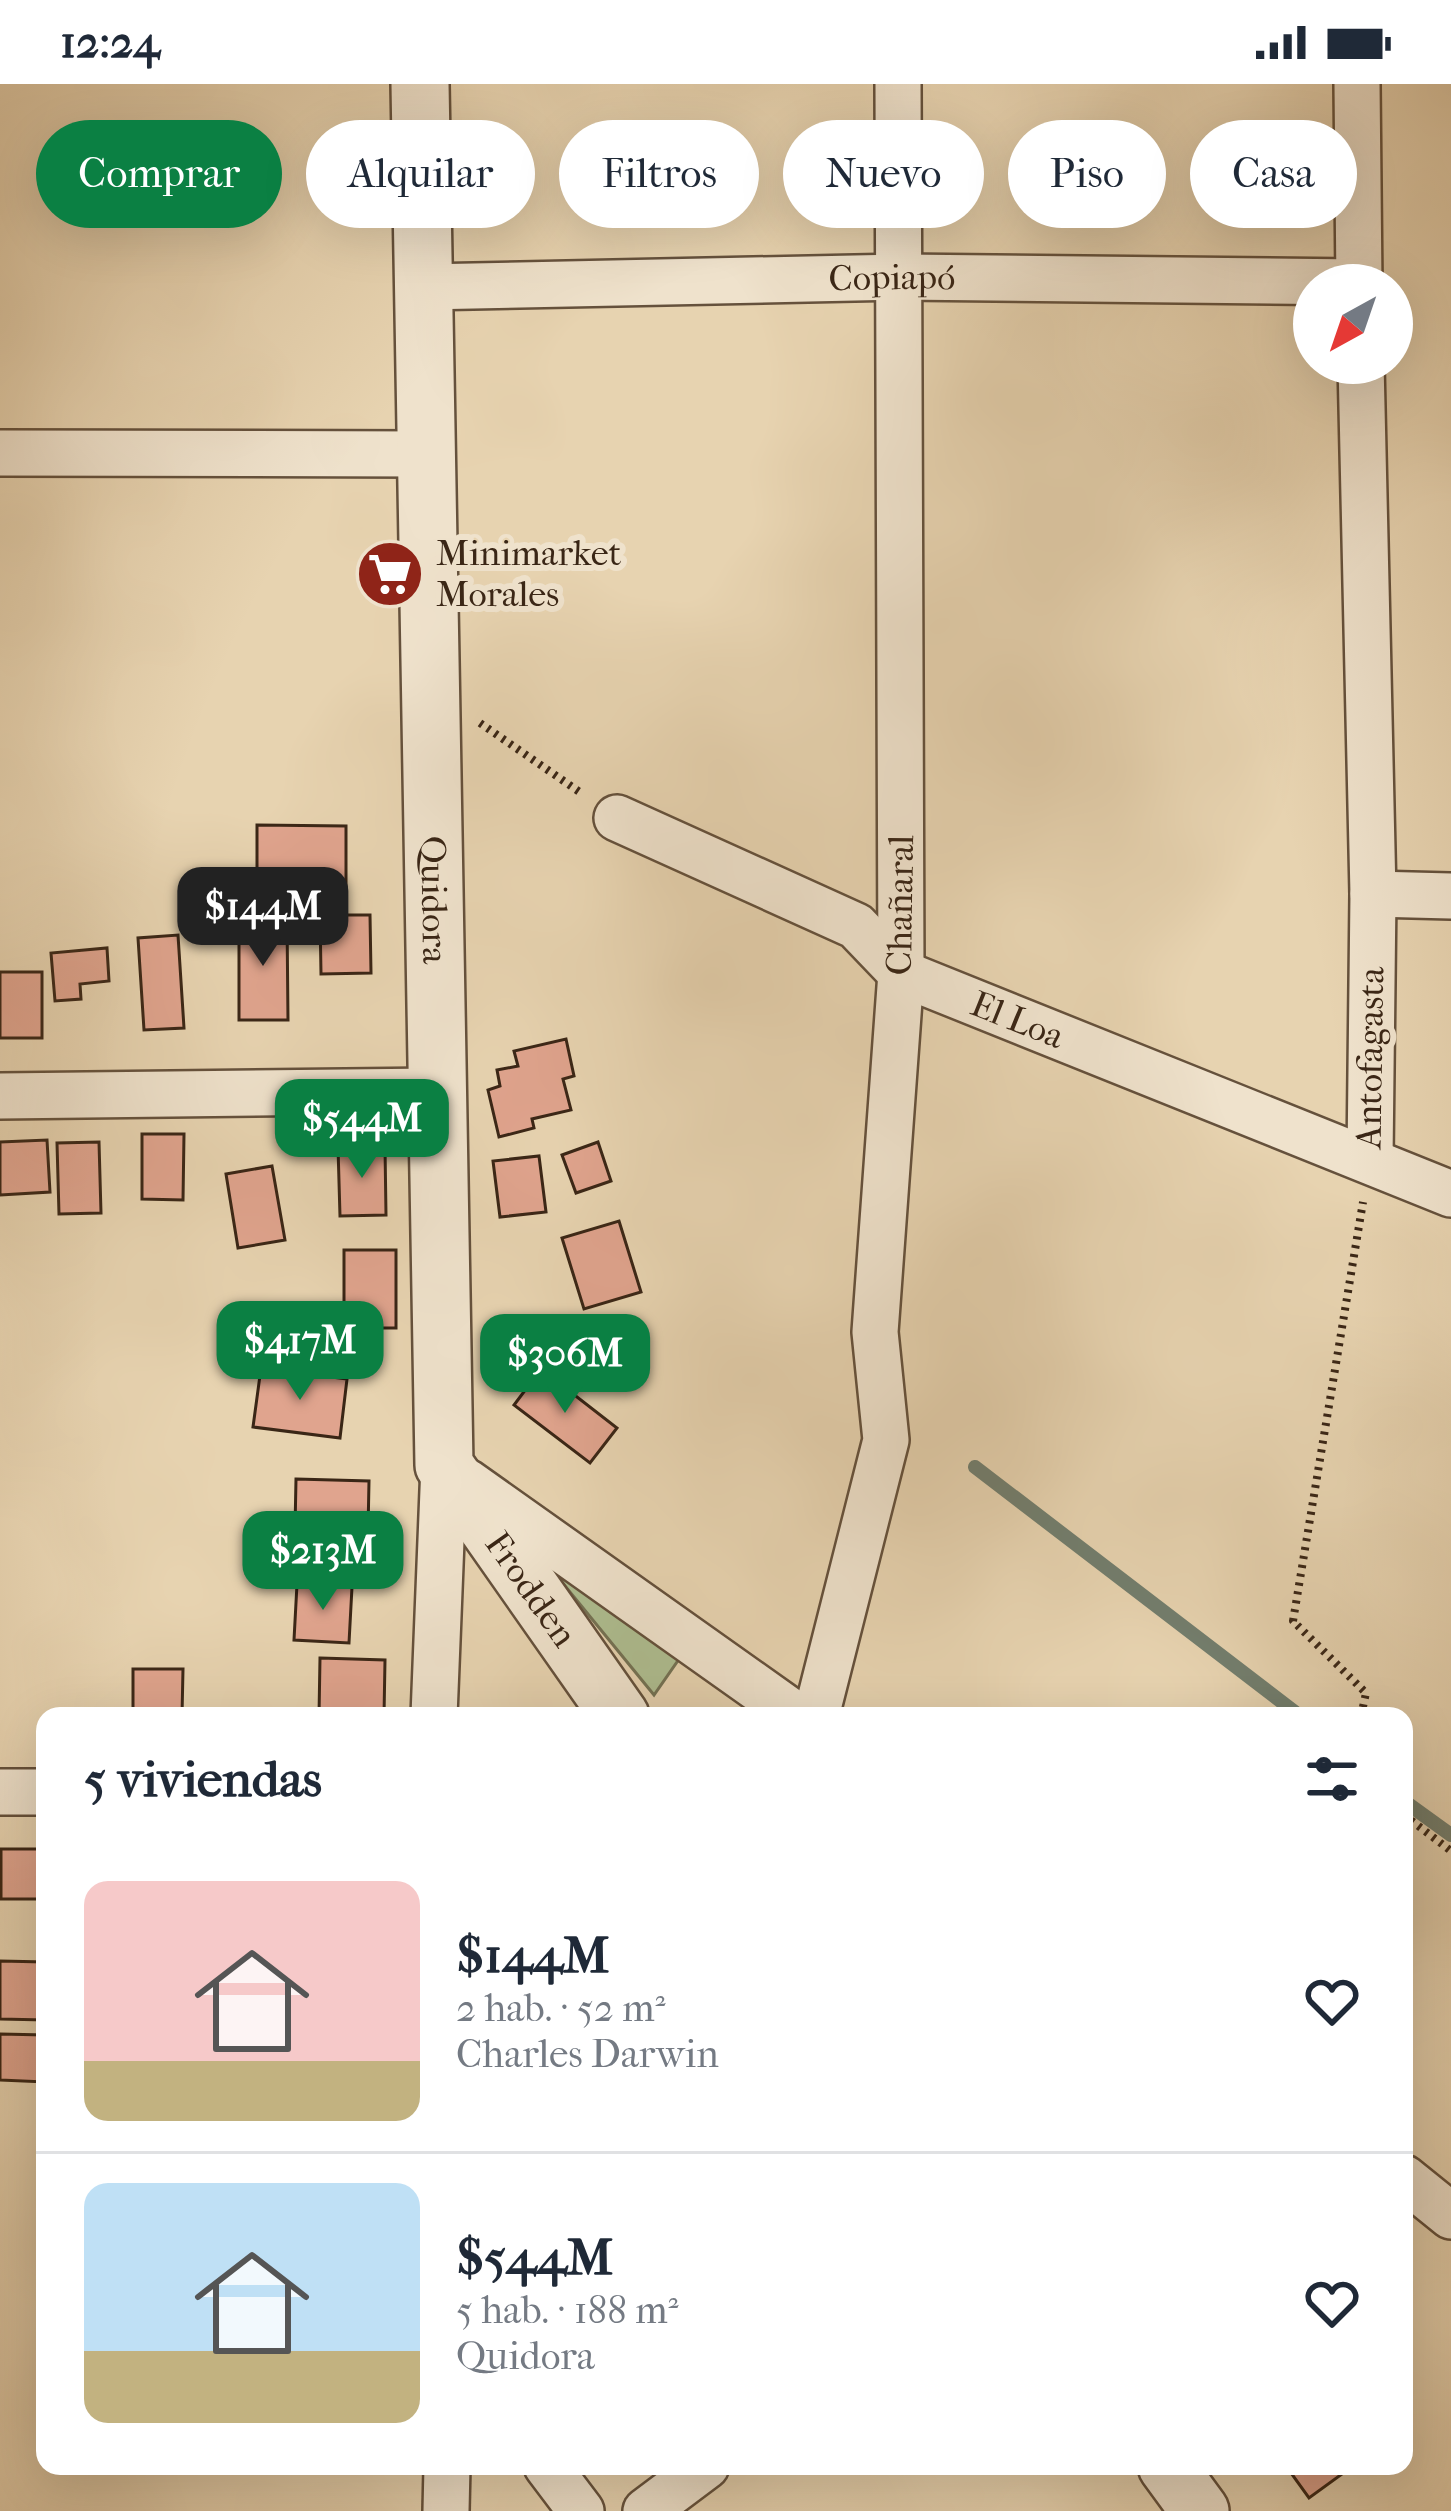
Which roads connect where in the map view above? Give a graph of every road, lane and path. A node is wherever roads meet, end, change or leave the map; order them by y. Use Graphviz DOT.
graph roads {
  1 [pos="419,84"];
  2 [pos="898,84"];
  3 [pos="1357,84"];
  4 [pos="1359,264"];
  5 [pos="901,277"];
  6 [pos="1293,282"];
  7 [pos="424,287"];
  8 [pos="1361,384"];
  9 [pos="0,454"];
  10 [pos="427,454"];
  11 [pos="487,727"];
  12 [pos="617,818"];
  13 [pos="1372,894"];
  14 [pos="1451,896"];
  15 [pos="901,973"];
  16 [pos="436,1091"];
  17 [pos="0,1096"];
  18 [pos="1370,1159"];
  19 [pos="1451,1194"];
  20 [pos="443,1465"];
  21 [pos="434,1707"];
  22 [pos="614,1707"];
  23 [pos="784,1707"];
  24 [pos="818,1707"];
  25 [pos="1363,1707"];
  26 [pos="0,1792"];
  27 [pos="36,1792"];
  28 [pos="1413,1822"];
  29 [pos="1451,1851"];
  30 [pos="1413,2185"];
  31 [pos="1451,2216"];
  32 [pos="447,2475"];
  33 [pos="554,2475"];
  34 [pos="694,2475"];
  35 [pos="1174,2475"];
  36 [pos="446,2511"];
  37 [pos="580,2511"];
  38 [pos="646,2511"];
  39 [pos="1200,2511"];
  1 -- 7 [label="street, Quidora"];
  2 -- 5 [label="street, Chañaral"];
  3 -- 4 [label="street"];
  5 -- 6 [label="street, Copiapó"];
  5 -- 7 [label="street, Copiapó"];
  5 -- 15 [label="street, Chañaral"];
  7 -- 10 [label="street, Quidora"];
  8 -- 13 [label="street, Antofagasta"];
  9 -- 10 [label="street"];
  10 -- 16 [label="street, Quidora"];
  11 -- 12 [label="path"];
  12 -- 15 [label="street, El Loa"];
  13 -- 14 [label="street"];
  13 -- 18 [label="street, Antofagasta"];
  15 -- 18 [label="street, El Loa"];
  15 -- 24 [label="street, Chañaral"];
  16 -- 17 [label="street"];
  16 -- 20 [label="street, Quidora"];
  18 -- 19 [label="street, El Loa"];
  18 -- 25 [label="path, Antofagasta"];
  20 -- 21 [label="street, Quidora"];
  20 -- 22 [label="street, Frodden"];
  20 -- 23 [label="street"];
  26 -- 27 [label="street"];
  28 -- 29 [label="path"];
  30 -- 31 [label="street"];
  32 -- 36 [label="street"];
  33 -- 37 [label="street"];
  34 -- 38 [label="street"];
  35 -- 39 [label="street"];
}
